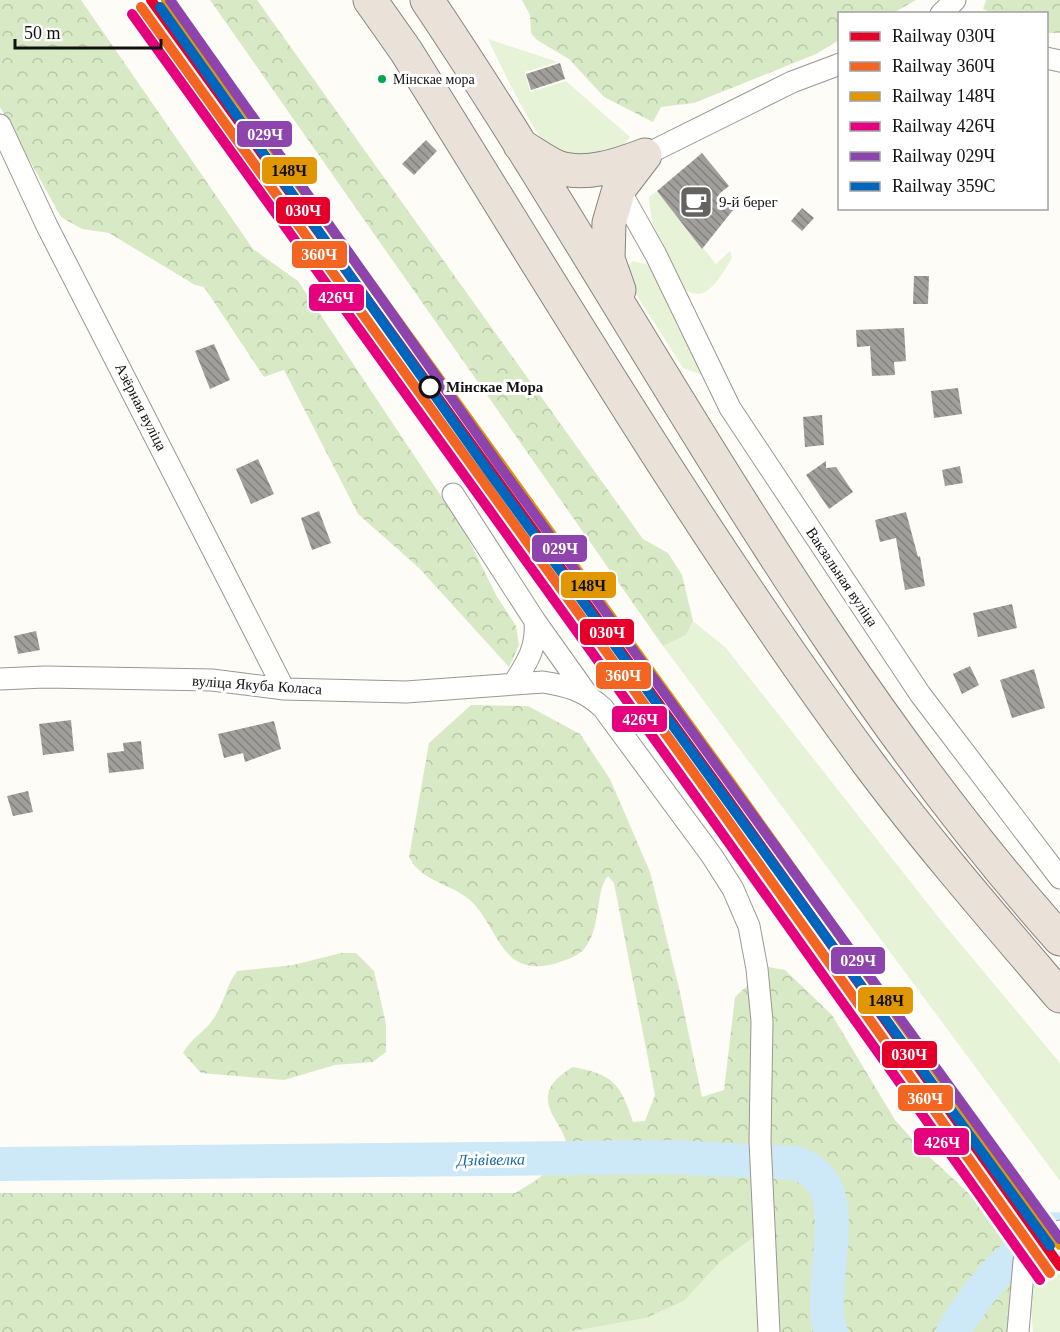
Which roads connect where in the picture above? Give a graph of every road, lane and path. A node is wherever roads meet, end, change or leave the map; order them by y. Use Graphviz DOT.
graph roads {
  1 [pos="370,0"];
  2 [pos="428,0"];
  3 [pos="955,0"];
  4 [pos="943,12"];
  5 [pos="838,65"];
  6 [pos="0,124"];
  7 [pos="518,144"];
  8 [pos="645,154"];
  9 [pos="619,189"];
  10 [pos="631,326"];
  11 [pos="453,494"];
  12 [pos="536,621"];
  13 [pos="0,679"];
  14 [pos="514,683"];
  15 [pos="284,689"];
  16 [pos="587,694"];
  17 [pos="1060,878"];
  18 [pos="1060,939"];
  19 [pos="1060,996"];
  20 [pos="1060,1231"];
  21 [pos="769,1332"];
  22 [pos="1018,1332"];
  1 -- 19 [label="highway"];
  2 -- 7 [label="highway"];
  3 -- 4 [label="street"];
  5 -- 8 [label="street"];
  6 -- 15 [label="street, Азёрная вуліца"];
  7 -- 8 [label="highway"];
  7 -- 10 [label="highway"];
  8 -- 9 [label="highway"];
  9 -- 10 [label="highway"];
  9 -- 17 [label="street, Вакзальная вуліца"];
  10 -- 18 [label="highway"];
  11 -- 12 [label="street"];
  12 -- 14 [label="street"];
  12 -- 16 [label="street"];
  13 -- 15 [label="street, вуліца Якуба Коласа"];
  14 -- 15 [label="street, вуліца Якуба Коласа"];
  14 -- 16 [label="street, вуліца Якуба Коласа"];
  16 -- 21 [label="street"];
  20 -- 22 [label="street"];
}
